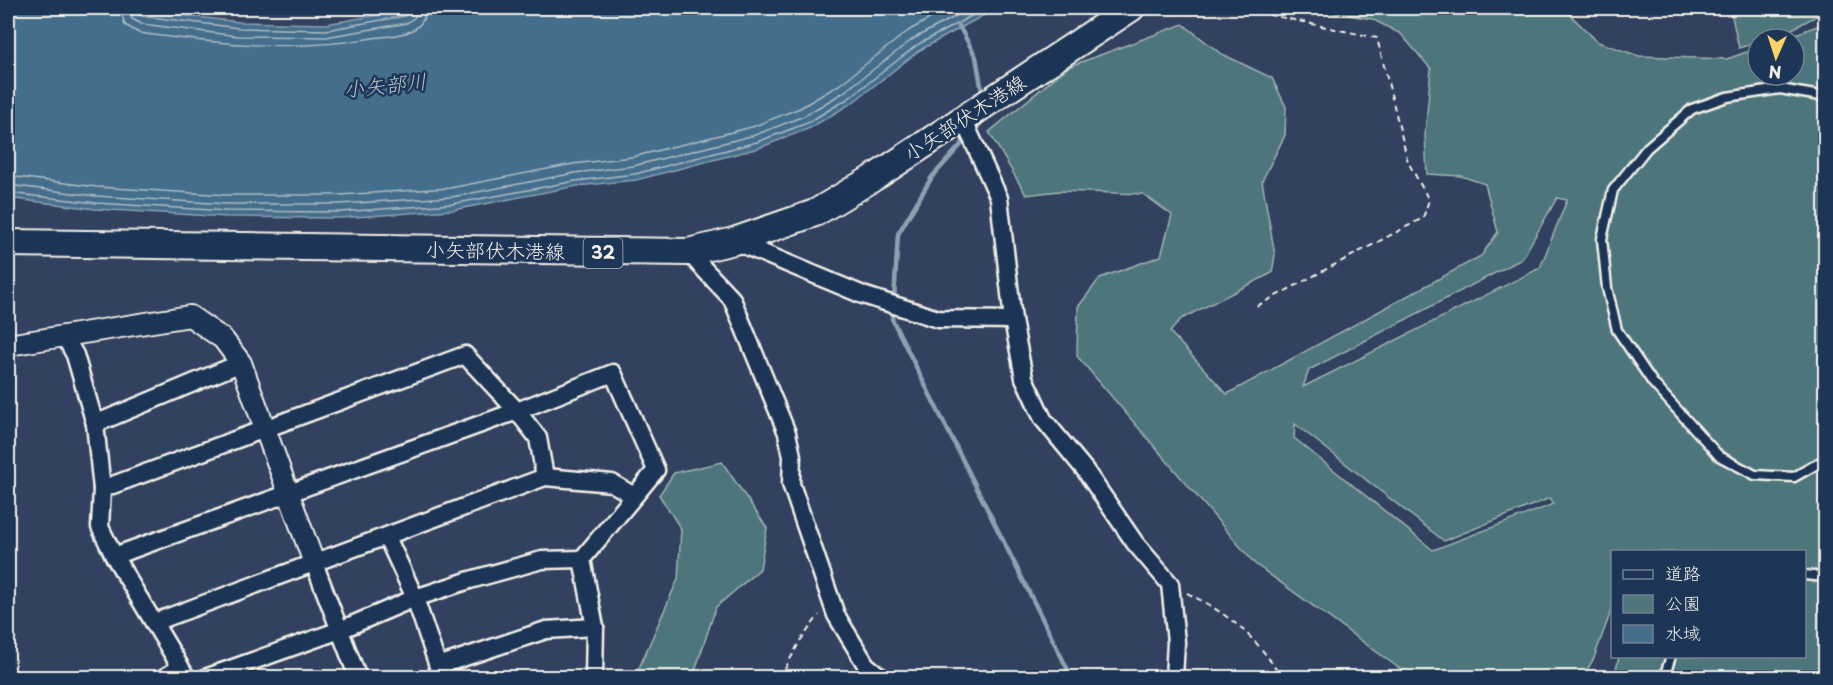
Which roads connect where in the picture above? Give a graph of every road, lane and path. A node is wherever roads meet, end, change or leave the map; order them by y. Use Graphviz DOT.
graph roads {
  1 [pos="1131,8"];
  2 [pos="1238,8"];
  3 [pos="1826,97"];
  4 [pos="963,119"];
  5 [pos="734,241"];
  6 [pos="8,243"];
  7 [pos="688,252"];
  8 [pos="1255,307"];
  9 [pos="1013,320"];
  10 [pos="65,337"];
  11 [pos="8,345"];
  12 [pos="241,363"];
  13 [pos="517,411"];
  14 [pos="95,424"];
  15 [pos="266,429"];
  16 [pos="1826,459"];
  17 [pos="545,477"];
  18 [pos="102,489"];
  19 [pos="289,495"];
  20 [pos="634,496"];
  21 [pos="387,537"];
  22 [pos="114,556"];
  23 [pos="582,560"];
  24 [pos="314,563"];
  25 [pos="1806,575"];
  26 [pos="1826,577"];
  27 [pos="1170,584"];
  28 [pos="415,598"];
  29 [pos="830,601"];
  30 [pos="154,622"];
  31 [pos="595,627"];
  32 [pos="340,630"];
  33 [pos="1671,658"];
  34 [pos="440,672"];
  35 [pos="183,673"];
  36 [pos="163,678"];
  37 [pos="205,678"];
  38 [pos="358,678"];
  39 [pos="594,678"];
  40 [pos="780,678"];
  41 [pos="882,678"];
  42 [pos="1174,678"];
  43 [pos="1281,678"];
  44 [pos="1664,678"];
  1 -- 4 [label="main road, 小矢部伏木港線 / 32"];
  2 -- 8 [label="path"];
  3 -- 16 [label="lane"];
  4 -- 5 [label="main road, 小矢部伏木港線 / 32"];
  4 -- 9 [label="street"];
  5 -- 7 [label="main road, 小矢部伏木港線 / 32"];
  5 -- 9 [label="street"];
  6 -- 7 [label="main road, 小矢部伏木港線 / 32"];
  7 -- 29 [label="street"];
  9 -- 27 [label="street"];
  10 -- 11 [label="street"];
  10 -- 12 [label="street"];
  10 -- 14 [label="street"];
  12 -- 14 [label="street"];
  12 -- 15 [label="street"];
  13 -- 15 [label="street"];
  13 -- 17 [label="street"];
  13 -- 19 [label="street"];
  13 -- 20 [label="street"];
  14 -- 18 [label="street"];
  15 -- 18 [label="street"];
  15 -- 19 [label="street"];
  17 -- 20 [label="street"];
  17 -- 21 [label="street"];
  18 -- 22 [label="street"];
  19 -- 22 [label="street"];
  19 -- 24 [label="street"];
  20 -- 23 [label="street"];
  21 -- 24 [label="street"];
  21 -- 28 [label="street"];
  22 -- 30 [label="street"];
  23 -- 28 [label="street"];
  23 -- 31 [label="street"];
  24 -- 30 [label="street"];
  24 -- 32 [label="street"];
  25 -- 26 [label="lane"];
  27 -- 42 [label="street"];
  27 -- 43 [label="path"];
  28 -- 32 [label="street"];
  28 -- 34 [label="street"];
  29 -- 40 [label="path"];
  29 -- 41 [label="street"];
  30 -- 35 [label="street"];
  31 -- 34 [label="street"];
  31 -- 39 [label="street"];
  32 -- 37 [label="street"];
  32 -- 38 [label="street"];
  33 -- 44 [label="lane"];
  35 -- 36 [label="street"];
}
